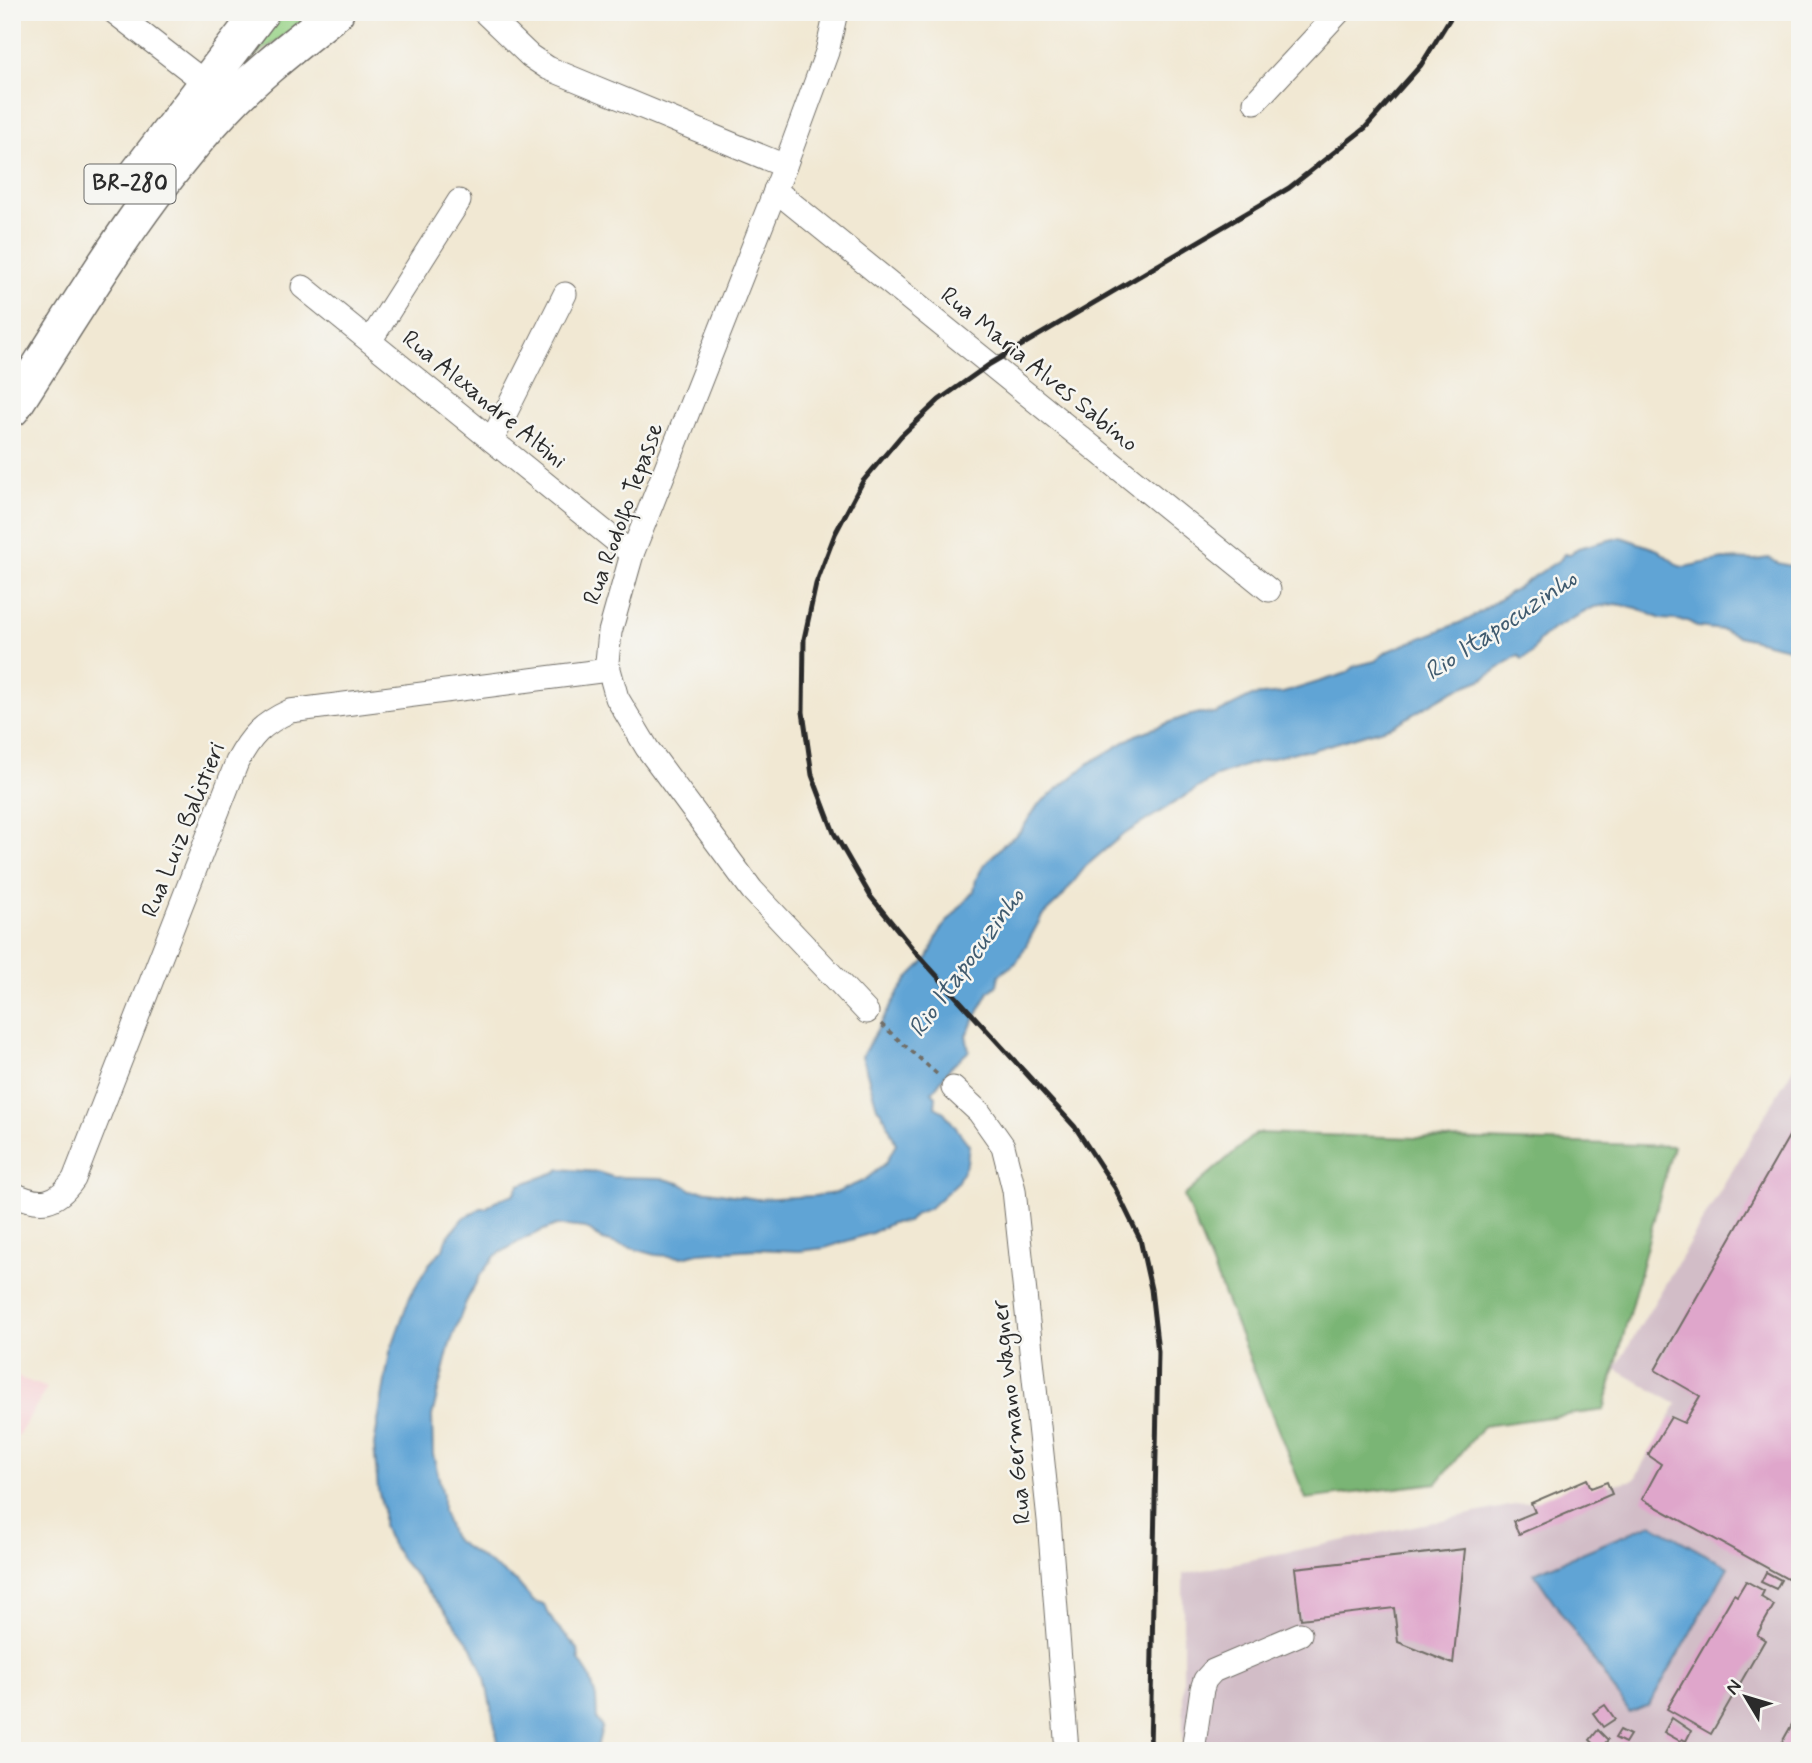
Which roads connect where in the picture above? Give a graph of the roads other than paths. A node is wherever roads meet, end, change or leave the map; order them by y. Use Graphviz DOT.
graph roads {
  1 [pos="114,12"];
  2 [pos="261,12"];
  3 [pos="336,12"];
  4 [pos="484,12"];
  5 [pos="836,12"];
  6 [pos="1339,12"];
  7 [pos="207,83"];
  8 [pos="1255,102"];
  9 [pos="785,166"];
  10 [pos="775,190"];
  11 [pos="459,201"];
  12 [pos="303,286"];
  13 [pos="565,294"];
  14 [pos="370,341"];
  15 [pos="12,365"];
  16 [pos="12,409"];
  17 [pos="492,440"];
  18 [pos="632,554"];
  19 [pos="1269,590"];
  20 [pos="608,670"];
  21 [pos="867,1012"];
  22 [pos="953,1088"];
  23 [pos="12,1194"];
  24 [pos="1300,1634"];
  25 [pos="1067,1751"];
  26 [pos="1193,1751"];
  1 -- 7 [label="street"];
  2 -- 7 [label="highway, BR-280"];
  3 -- 16 [label="highway, BR-280"];
  4 -- 9 [label="street"];
  5 -- 9 [label="street, Rua Rodolfo Tepasse"];
  6 -- 8 [label="street"];
  7 -- 15 [label="highway, BR-280"];
  9 -- 10 [label="street, Rua Rodolfo Tepasse"];
  10 -- 18 [label="street, Rua Rodolfo Tepasse"];
  10 -- 19 [label="street, Rua Maria Alves Sabino"];
  11 -- 14 [label="street"];
  12 -- 14 [label="street, Rua Alexandre Altini"];
  13 -- 17 [label="street"];
  14 -- 17 [label="street, Rua Alexandre Altini"];
  17 -- 18 [label="street, Rua Alexandre Altini"];
  18 -- 20 [label="street, Rua Rodolfo Tepasse"];
  20 -- 21 [label="street, Rua Rodolfo Tepasse"];
  20 -- 23 [label="street, Rua Luiz Balistieri"];
  22 -- 25 [label="street, Rua Germano Wagner"];
  24 -- 26 [label="street"];
}
